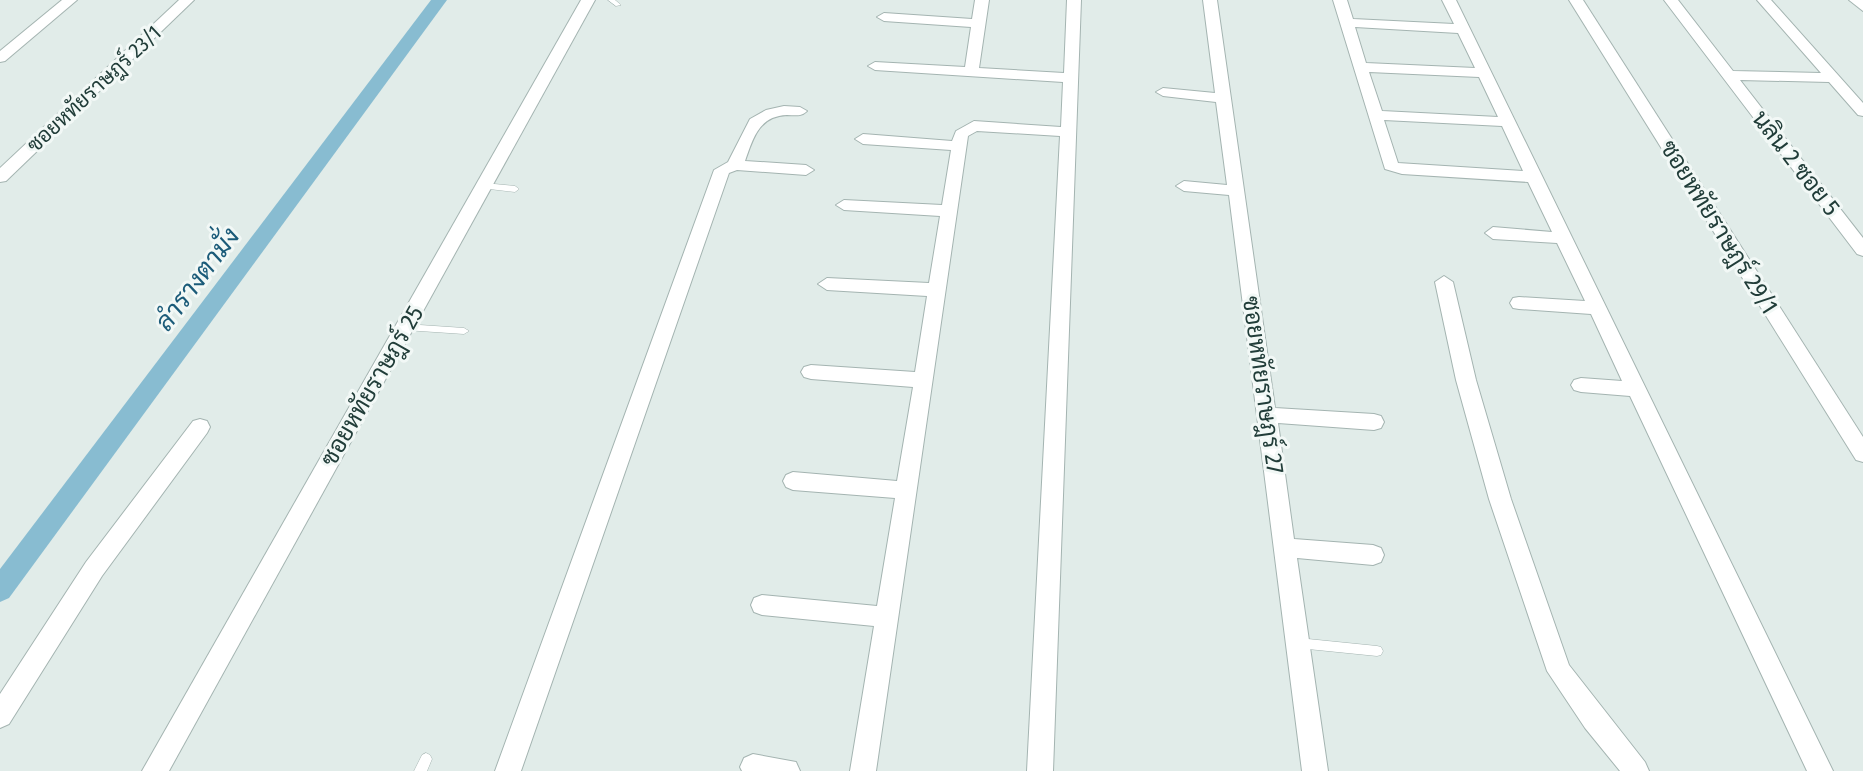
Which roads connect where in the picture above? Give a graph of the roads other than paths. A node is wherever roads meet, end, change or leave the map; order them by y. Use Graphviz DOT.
graph roads {
  1 [pos="70,0"];
  2 [pos="187,0"];
  3 [pos="588,0"];
  4 [pos="611,0"];
  5 [pos="982,0"];
  6 [pos="1074,0"];
  7 [pos="1210,0"];
  8 [pos="1340,0"];
  9 [pos="1448,0"];
  10 [pos="1576,0"];
  11 [pos="1671,0"];
  12 [pos="1764,0"];
  13 [pos="1856,0"];
  14 [pos="618,5"];
  15 [pos="1863,7"];
  16 [pos="884,17"];
  17 [pos="978,23"];
  18 [pos="1347,23"];
  19 [pos="1463,29"];
  20 [pos="0,58"];
  21 [pos="875,66"];
  22 [pos="1360,67"];
  23 [pos="971,72"];
  24 [pos="1483,73"];
  25 [pos="1729,75"];
  26 [pos="1069,78"];
  27 [pos="1833,78"];
  28 [pos="1163,92"];
  29 [pos="1223,98"];
  30 [pos="800,111"];
  31 [pos="1863,112"];
  32 [pos="1374,116"];
  33 [pos="1508,122"];
  34 [pos="1067,132"];
  35 [pos="863,139"];
  36 [pos="957,146"];
  37 [pos="736,165"];
  38 [pos="806,170"];
  39 [pos="0,177"];
  40 [pos="1533,177"];
  41 [pos="484,186"];
  42 [pos="1184,186"];
  43 [pos="515,189"];
  44 [pos="1236,191"];
  45 [pos="844,205"];
  46 [pos="949,211"];
  47 [pos="1493,233"];
  48 [pos="1563,238"];
  49 [pos="1861,245"];
  50 [pos="1444,282"];
  51 [pos="827,284"];
  52 [pos="936,290"];
  53 [pos="1519,303"];
  54 [pos="1597,308"];
  55 [pos="405,327"];
  56 [pos="464,331"];
  57 [pos="811,372"];
  58 [pos="923,380"];
  59 [pos="1581,385"];
  60 [pos="1636,389"];
  61 [pos="1266,415"];
  62 [pos="1374,422"];
  63 [pos="200,427"];
  64 [pos="1863,454"];
  65 [pos="793,481"];
  66 [pos="905,490"];
  67 [pos="1286,548"];
  68 [pos="1373,555"];
  69 [pos="762,605"];
  70 [pos="886,617"];
  71 [pos="1298,643"];
  72 [pos="1377,651"];
  73 [pos="0,716"];
  74 [pos="753,767"];
  75 [pos="155,771"];
  76 [pos="508,771"];
  77 [pos="788,771"];
  78 [pos="863,771"];
  79 [pos="1040,771"];
  80 [pos="1315,771"];
  81 [pos="1636,771"];
  82 [pos="1820,771"];
  1 -- 20 [label="street"];
  2 -- 39 [label="street, ซอยหทัยราษฎร์ 23/1"];
  3 -- 41 [label="street, ซอยหทัยราษฎร์ 25"];
  4 -- 14 [label="lane"];
  5 -- 17 [label="street"];
  6 -- 26 [label="street"];
  7 -- 29 [label="street, ซอยหทัยราษฎร์ 27"];
  8 -- 18 [label="street"];
  9 -- 19 [label="street"];
  10 -- 64 [label="street, ซอยหทัยราษฎร์ 29/1"];
  11 -- 25 [label="street, นลิน 2 ซอย 5"];
  12 -- 27 [label="street"];
  13 -- 15 [label="street"];
  16 -- 17 [label="street"];
  17 -- 23 [label="street"];
  18 -- 19 [label="street"];
  18 -- 22 [label="street"];
  19 -- 24 [label="street"];
  21 -- 23 [label="street"];
  22 -- 24 [label="street"];
  22 -- 32 [label="street"];
  23 -- 26 [label="street"];
  24 -- 33 [label="street"];
  25 -- 27 [label="street"];
  25 -- 49 [label="street, นลิน 2 ซอย 5"];
  26 -- 34 [label="street"];
  27 -- 31 [label="street"];
  28 -- 29 [label="street"];
  29 -- 44 [label="street, ซอยหทัยราษฎร์ 27"];
  30 -- 37 [label="street"];
  32 -- 33 [label="street"];
  32 -- 40 [label="street"];
  33 -- 40 [label="street"];
  34 -- 36 [label="street"];
  34 -- 79 [label="street"];
  35 -- 36 [label="street"];
  36 -- 46 [label="street"];
  37 -- 38 [label="street"];
  37 -- 76 [label="street"];
  40 -- 48 [label="street"];
  41 -- 43 [label="lane"];
  41 -- 55 [label="street, ซอยหทัยราษฎร์ 25"];
  42 -- 44 [label="street"];
  44 -- 61 [label="street, ซอยหทัยราษฎร์ 27"];
  45 -- 46 [label="street"];
  46 -- 52 [label="street"];
  47 -- 48 [label="street"];
  48 -- 54 [label="street"];
  50 -- 81 [label="street"];
  51 -- 52 [label="street"];
  52 -- 58 [label="street"];
  53 -- 54 [label="street"];
  54 -- 60 [label="street"];
  55 -- 56 [label="lane"];
  55 -- 75 [label="street, ซอยหทัยราษฎร์ 25"];
  57 -- 58 [label="street"];
  58 -- 66 [label="street"];
  59 -- 60 [label="street"];
  60 -- 82 [label="street"];
  61 -- 62 [label="street"];
  61 -- 67 [label="street, ซอยหทัยราษฎร์ 27"];
  63 -- 73 [label="street"];
  65 -- 66 [label="street"];
  66 -- 70 [label="street"];
  67 -- 68 [label="street"];
  67 -- 71 [label="street, ซอยหทัยราษฎร์ 27"];
  69 -- 70 [label="street"];
  70 -- 78 [label="street"];
  71 -- 72 [label="lane"];
  71 -- 80 [label="street, ซอยหทัยราษฎร์ 27"];
  74 -- 77 [label="street"];
}
